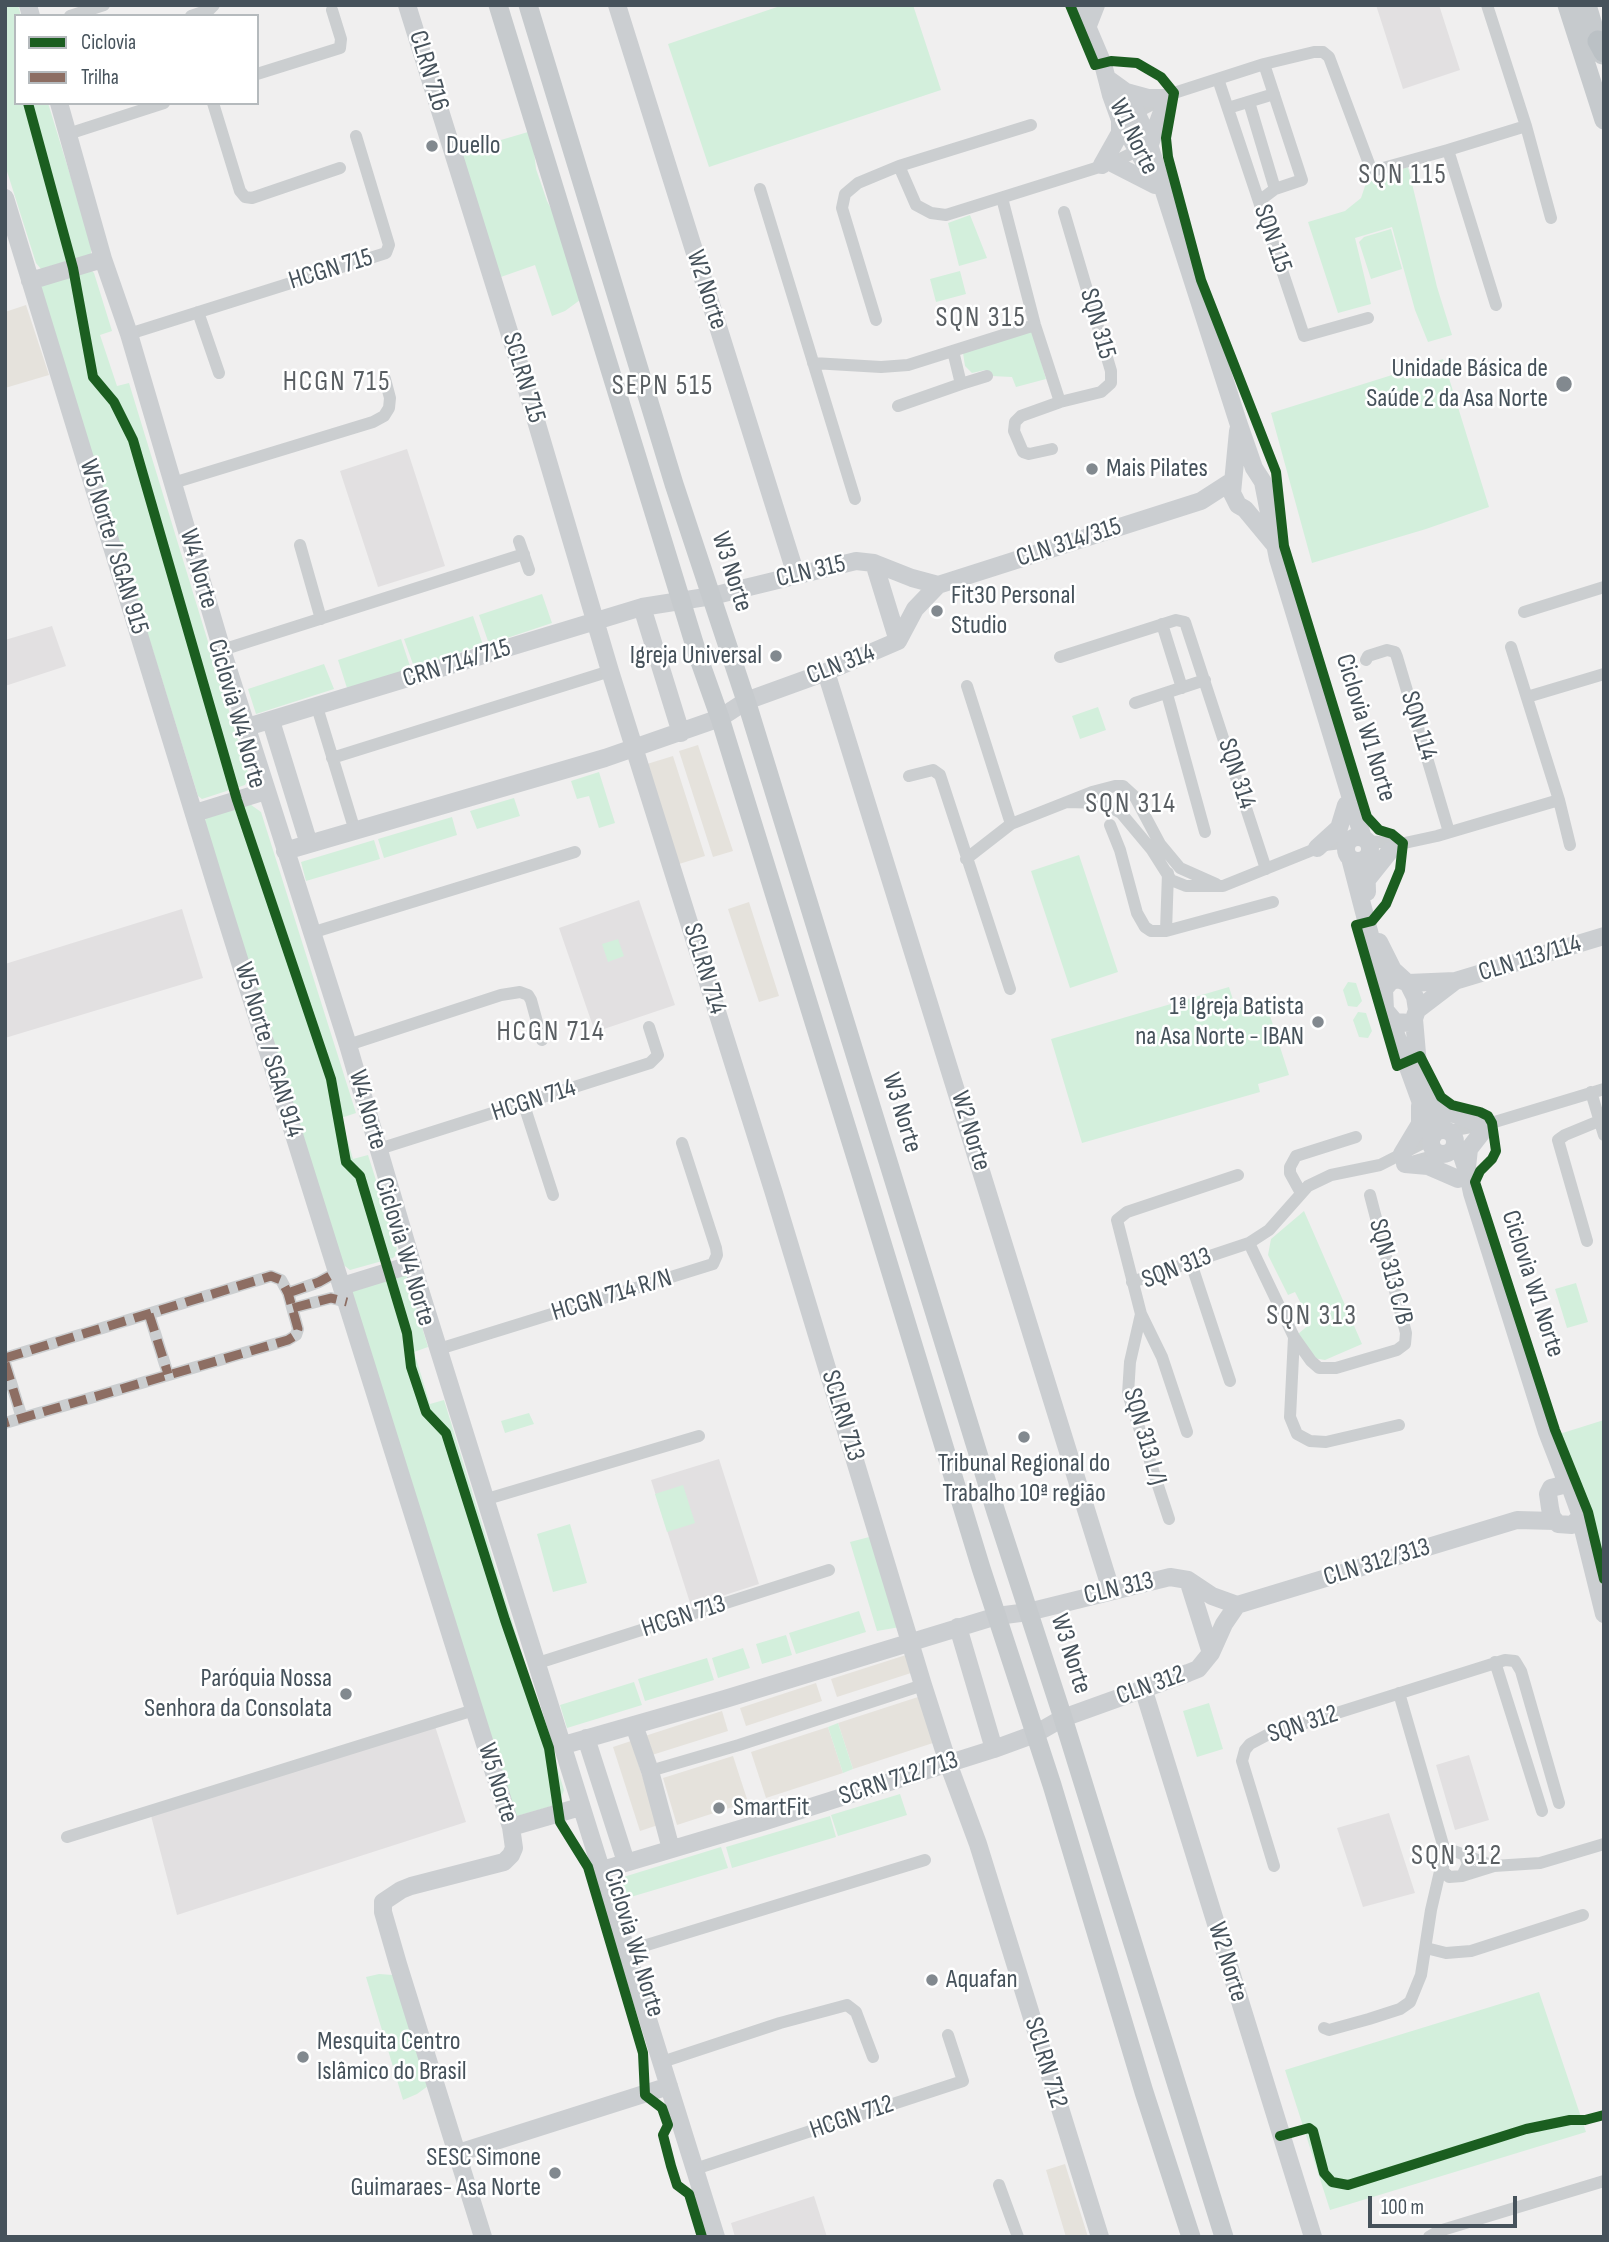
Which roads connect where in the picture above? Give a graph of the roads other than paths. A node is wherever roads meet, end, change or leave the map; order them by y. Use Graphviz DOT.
graph roads {
  1 [pos="104,5"];
  2 [pos="214,5"];
  3 [pos="407,5"];
  4 [pos="498,5"];
  5 [pos="528,5"];
  6 [pos="617,5"];
  7 [pos="1078,5"];
  8 [pos="1096,5"];
  9 [pos="1486,5"];
  10 [pos="1567,5"];
  11 [pos="1587,5"];
  12 [pos="332,10"];
  13 [pos="76,14"];
  14 [pos="197,14"];
  15 [pos="1087,28"];
  16 [pos="1602,51"];
  17 [pos="1264,64"];
  18 [pos="259,73"];
  19 [pos="1108,79"];
  20 [pos="1218,79"];
  21 [pos="1126,92"];
  22 [pos="1273,94"];
  23 [pos="1167,98"];
  24 [pos="1249,102"];
  25 [pos="60,105"];
  26 [pos="158,105"];
  27 [pos="215,105"];
  28 [pos="1228,108"];
  29 [pos="1128,116"];
  30 [pos="1604,120"];
  31 [pos="1031,125"];
  32 [pos="1526,126"];
  33 [pos="68,134"];
  34 [pos="356,136"];
  35 [pos="449,137"];
  36 [pos="1143,148"];
  37 [pos="1448,150"];
  38 [pos="1107,164"];
  39 [pos="899,166"];
  40 [pos="340,168"];
  41 [pos="760,189"];
  42 [pos="1275,189"];
  43 [pos="1161,190"];
  44 [pos="5,198"];
  45 [pos="1002,198"];
  46 [pos="1259,201"];
  47 [pos="1064,212"];
  48 [pos="1551,218"];
  49 [pos="103,259"];
  50 [pos="30,281"];
  51 [pos="1496,305"];
  52 [pos="198,312"];
  53 [pos="1368,318"];
  54 [pos="876,320"];
  55 [pos="1035,325"];
  56 [pos="129,334"];
  57 [pos="953,351"];
  58 [pos="813,363"];
  59 [pos="219,373"];
  60 [pos="987,376"];
  61 [pos="385,379"];
  62 [pos="961,384"];
  63 [pos="1060,402"];
  64 [pos="898,406"];
  65 [pos="1238,422"];
  66 [pos="1052,449"];
  67 [pos="637,458"];
  68 [pos="1254,468"];
  69 [pos="1234,476"];
  70 [pos="173,483"];
  71 [pos="674,484"];
  72 [pos="1265,494"];
  73 [pos="855,499"];
  74 [pos="1201,501"];
  75 [pos="1242,507"];
  76 [pos="654,508"];
  77 [pos="519,541"];
  78 [pos="696,544"];
  79 [pos="1274,544"];
  80 [pos="300,545"];
  81 [pos="524,554"];
  82 [pos="874,563"];
  83 [pos="529,570"];
  84 [pos="796,575"];
  85 [pos="938,585"];
  86 [pos="1604,587"];
  87 [pos="712,596"];
  88 [pos="683,600"];
  89 [pos="642,607"];
  90 [pos="1524,612"];
  91 [pos="321,619"];
  92 [pos="596,620"];
  93 [pos="1162,624"];
  94 [pos="898,641"];
  95 [pos="1511,647"];
  96 [pos="222,650"];
  97 [pos="1060,657"];
  98 [pos="1366,660"];
  99 [pos="610,671"];
  100 [pos="827,672"];
  101 [pos="1604,674"];
  102 [pos="1205,680"];
  103 [pos="967,686"];
  104 [pos="1182,688"];
  105 [pos="1167,694"];
  106 [pos="1527,697"];
  107 [pos="746,701"];
  108 [pos="1135,703"];
  109 [pos="317,707"];
  110 [pos="720,718"];
  111 [pos="271,721"];
  112 [pos="247,727"];
  113 [pos="681,733"];
  114 [pos="635,748"];
  115 [pos="332,758"];
  116 [pos="909,776"];
  117 [pos="1345,783"];
  118 [pos="740,786"];
  119 [pos="1105,788"];
  120 [pos="266,791"];
  121 [pos="776,800"];
  122 [pos="1559,800"];
  123 [pos="1067,802"];
  124 [pos="1103,803"];
  125 [pos="1346,805"];
  126 [pos="195,813"];
  127 [pos="752,823"];
  128 [pos="1011,824"];
  129 [pos="1110,825"];
  130 [pos="355,831"];
  131 [pos="1206,832"];
  132 [pos="1450,832"];
  133 [pos="309,844"];
  134 [pos="1570,845"];
  135 [pos="1156,847"];
  136 [pos="1358,848"];
  137 [pos="1395,848"];
  138 [pos="285,851"];
  139 [pos="1313,851"];
  140 [pos="575,852"];
  141 [pos="966,859"];
  142 [pos="795,862"];
  143 [pos="1175,862"];
  144 [pos="1266,869"];
  145 [pos="1185,872"];
  146 [pos="1167,875"];
  147 [pos="1366,881"];
  148 [pos="1178,885"];
  149 [pos="1223,886"];
  150 [pos="1168,902"];
  151 [pos="1273,902"];
  152 [pos="1166,931"];
  153 [pos="311,933"];
  154 [pos="1604,936"];
  155 [pos="1455,981"];
  156 [pos="1406,982"];
  157 [pos="1010,989"];
  158 [pos="1384,989"];
  159 [pos="1416,1014"];
  160 [pos="1390,1018"];
  161 [pos="649,1027"];
  162 [pos="542,1040"];
  163 [pos="348,1045"];
  164 [pos="1597,1091"];
  165 [pos="1419,1096"];
  166 [pos="524,1105"];
  167 [pos="1436,1107"];
  168 [pos="1600,1121"];
  169 [pos="1484,1126"];
  170 [pos="1604,1135"];
  171 [pos="1356,1137"];
  172 [pos="1444,1142"];
  173 [pos="682,1143"];
  174 [pos="379,1149"];
  175 [pos="1404,1159"];
  176 [pos="1238,1175"];
  177 [pos="1463,1177"];
  178 [pos="773,1190"];
  179 [pos="1301,1193"];
  180 [pos="554,1195"];
  181 [pos="1370,1195"];
  182 [pos="1587,1241"];
  183 [pos="1249,1243"];
  184 [pos="1191,1263"];
  185 [pos="414,1264"];
  186 [pos="319,1282"];
  187 [pos="1132,1282"];
  188 [pos="342,1286"];
  189 [pos="288,1293"];
  190 [pos="326,1299"];
  191 [pos="293,1308"];
  192 [pos="149,1314"];
  193 [pos="1141,1314"];
  194 [pos="1294,1337"];
  195 [pos="439,1349"];
  196 [pos="5,1360"];
  197 [pos="168,1374"];
  198 [pos="1230,1381"];
  199 [pos="22,1418"];
  200 [pos="5,1423"];
  201 [pos="1399,1425"];
  202 [pos="1187,1432"];
  203 [pos="699,1436"];
  204 [pos="956,1485"];
  205 [pos="1556,1489"];
  206 [pos="487,1499"];
  207 [pos="996,1512"];
  208 [pos="1169,1519"];
  209 [pos="1517,1520"];
  210 [pos="1566,1521"];
  211 [pos="830,1570"];
  212 [pos="1188,1580"];
  213 [pos="1111,1590"];
  214 [pos="1237,1605"];
  215 [pos="1028,1612"];
  216 [pos="1604,1614"];
  217 [pos="997,1616"];
  218 [pos="958,1627"];
  219 [pos="910,1641"];
  220 [pos="1211,1653"];
  221 [pos="1495,1662"];
  222 [pos="538,1663"];
  223 [pos="923,1685"];
  224 [pos="1143,1688"];
  225 [pos="1399,1693"];
  226 [pos="474,1710"];
  227 [pos="1063,1718"];
  228 [pos="634,1725"];
  229 [pos="1035,1734"];
  230 [pos="586,1738"];
  231 [pos="564,1745"];
  232 [pos="995,1749"];
  233 [pos="948,1763"];
  234 [pos="650,1771"];
  235 [pos="1559,1803"];
  236 [pos="580,1807"];
  237 [pos="1542,1811"];
  238 [pos="511,1827"];
  239 [pos="67,1837"];
  240 [pos="1604,1844"];
  241 [pos="1069,1846"];
  242 [pos="671,1849"];
  243 [pos="1452,1857"];
  244 [pos="925,1860"];
  245 [pos="626,1862"];
  246 [pos="1274,1866"];
  247 [pos="1494,1866"];
  248 [pos="602,1870"];
  249 [pos="1460,1877"];
  250 [pos="1113,1880"];
  251 [pos="1434,1898"];
  252 [pos="1583,1915"];
  253 [pos="1426,1948"];
  254 [pos="628,1951"];
  255 [pos="1324,2028"];
  256 [pos="948,2035"];
  257 [pos="873,2057"];
  258 [pos="662,2062"];
  259 [pos="670,2086"];
  260 [pos="458,2153"];
  261 [pos="695,2169"];
  262 [pos="1604,2181"];
  263 [pos="999,2185"];
  264 [pos="483,2237"];
  265 [pos="716,2237"];
  266 [pos="1018,2237"];
  267 [pos="1100,2237"];
  268 [pos="1191,2237"];
  269 [pos="1224,2237"];
  270 [pos="1313,2237"];
  271 [pos="1429,2237"];
  1 -- 13 [label="street"];
  2 -- 14 [label="street"];
  3 -- 35 [label="street, CLRN 716"];
  4 -- 67 [label="main road, W3 Norte"];
  5 -- 71 [label="main road, W3 Norte"];
  6 -- 84 [label="street, W2 Norte"];
  7 -- 15 [label="street, W1 Norte"];
  8 -- 15 [label="street"];
  9 -- 32 [label="street"];
  10 -- 30 [label="main road"];
  11 -- 16 [label="main road"];
  12 -- 18 [label="street"];
  15 -- 19 [label="street, W1 Norte"];
  17 -- 20 [label="street"];
  17 -- 22 [label="street, SQN 115"];
  17 -- 37 [label="street"];
  19 -- 21 [label="street, W1 Norte"];
  19 -- 29 [label="street, W1 Norte"];
  20 -- 23 [label="street"];
  20 -- 28 [label="street, SQN 115"];
  21 -- 23 [label="street"];
  21 -- 29 [label="street, W1 Norte"];
  22 -- 24 [label="street"];
  22 -- 42 [label="street, SQN 115"];
  23 -- 29 [label="street"];
  23 -- 36 [label="street"];
  24 -- 28 [label="street"];
  24 -- 42 [label="street"];
  25 -- 33 [label="street, W4 Norte"];
  26 -- 33 [label="street"];
  27 -- 40 [label="street"];
  28 -- 46 [label="street, SQN 115"];
  29 -- 36 [label="street, W1 Norte"];
  29 -- 38 [label="street"];
  31 -- 39 [label="street"];
  32 -- 37 [label="street"];
  32 -- 48 [label="street"];
  33 -- 49 [label="street, W4 Norte"];
  34 -- 52 [label="street, HCGN 715"];
  35 -- 92 [label="street, SCLRN 715"];
  36 -- 38 [label="street"];
  36 -- 43 [label="street, W1 Norte"];
  37 -- 51 [label="street"];
  38 -- 43 [label="street"];
  38 -- 45 [label="street"];
  39 -- 45 [label="street"];
  39 -- 54 [label="street"];
  41 -- 58 [label="street"];
  42 -- 46 [label="street"];
  43 -- 65 [label="street, W1 Norte"];
  44 -- 50 [label="street, W5 Norte / SGAN 915"];
  45 -- 55 [label="street"];
  46 -- 53 [label="street, SQN 115"];
  47 -- 63 [label="street, SQN 315"];
  49 -- 50 [label="street"];
  49 -- 56 [label="street, W4 Norte"];
  50 -- 126 [label="street, W5 Norte / SGAN 915"];
  52 -- 56 [label="street, HCGN 715"];
  52 -- 59 [label="street"];
  55 -- 57 [label="street"];
  55 -- 63 [label="street"];
  56 -- 70 [label="street, W4 Norte"];
  57 -- 58 [label="street"];
  57 -- 62 [label="street"];
  58 -- 73 [label="street"];
  60 -- 62 [label="street"];
  61 -- 70 [label="street"];
  62 -- 64 [label="street"];
  63 -- 66 [label="street, SQN 315"];
  65 -- 68 [label="street, W1 Norte"];
  65 -- 69 [label="street, W1 Norte"];
  67 -- 71 [label="main road"];
  67 -- 76 [label="main road, W3 Norte"];
  68 -- 69 [label="street"];
  68 -- 72 [label="street"];
  69 -- 74 [label="street, CLN 314/315"];
  69 -- 75 [label="street"];
  70 -- 96 [label="street, W4 Norte"];
  71 -- 78 [label="main road, W3 Norte"];
  72 -- 75 [label="street"];
  72 -- 79 [label="street"];
  74 -- 75 [label="street, CLN 314/315"];
  74 -- 85 [label="street, CLN 314/315"];
  75 -- 79 [label="street"];
  76 -- 78 [label="main road"];
  76 -- 88 [label="main road, W3 Norte"];
  77 -- 81 [label="street"];
  78 -- 87 [label="main road, W3 Norte"];
  79 -- 117 [label="street"];
  80 -- 91 [label="street"];
  81 -- 83 [label="street"];
  81 -- 91 [label="street"];
  82 -- 84 [label="street, CLN 315"];
  82 -- 85 [label="street, CLN 315"];
  82 -- 94 [label="street"];
  84 -- 87 [label="street, CLN 315"];
  85 -- 94 [label="street, CLN 314"];
  86 -- 90 [label="street"];
  87 -- 88 [label="street, CLN 315"];
  87 -- 107 [label="main road, W3 Norte"];
  88 -- 89 [label="street, CRN 714/715"];
  88 -- 110 [label="main road, W3 Norte"];
  89 -- 92 [label="street, CRN 714/715"];
  89 -- 113 [label="street"];
  91 -- 96 [label="street"];
  92 -- 99 [label="street"];
  92 -- 109 [label="street, CRN 714/715"];
  93 -- 97 [label="street"];
  93 -- 102 [label="street, SQN 314"];
  93 -- 104 [label="street"];
  94 -- 100 [label="street, CLN 314"];
  95 -- 106 [label="street"];
  96 -- 112 [label="street, W4 Norte"];
  98 -- 132 [label="street, SQN 114"];
  99 -- 114 [label="street"];
  99 -- 115 [label="street, CRN 714/715"];
  100 -- 107 [label="street, CLN 314"];
  100 -- 213 [label="street, W2 Norte"];
  101 -- 106 [label="street"];
  102 -- 104 [label="street"];
  102 -- 144 [label="street, SQN 314"];
  103 -- 128 [label="street"];
  104 -- 105 [label="street"];
  105 -- 108 [label="street"];
  105 -- 131 [label="street, SQN 314"];
  106 -- 122 [label="street"];
  107 -- 110 [label="street, CLN 314"];
  107 -- 121 [label="main road, W3 Norte"];
  109 -- 111 [label="street, CRN 714/715"];
  109 -- 115 [label="street"];
  110 -- 113 [label="street"];
  110 -- 118 [label="main road, W3 Norte"];
  111 -- 112 [label="street, CRN 714/715"];
  111 -- 133 [label="street"];
  112 -- 120 [label="street, W4 Norte"];
  113 -- 114 [label="street"];
  114 -- 130 [label="street"];
  114 -- 178 [label="street, SCLRN 714"];
  115 -- 130 [label="street"];
  116 -- 141 [label="street"];
  117 -- 125 [label="street"];
  117 -- 136 [label="street"];
  118 -- 121 [label="main road"];
  118 -- 127 [label="main road, W3 Norte"];
  119 -- 123 [label="street"];
  119 -- 124 [label="street"];
  119 -- 135 [label="street"];
  120 -- 126 [label="street"];
  120 -- 138 [label="street, W4 Norte"];
  121 -- 142 [label="main road, W3 Norte"];
  122 -- 132 [label="street"];
  122 -- 134 [label="street"];
  123 -- 124 [label="street"];
  123 -- 128 [label="street"];
  124 -- 135 [label="street"];
  125 -- 136 [label="street"];
  125 -- 139 [label="street"];
  126 -- 188 [label="street, W5 Norte / SGAN 914"];
  127 -- 142 [label="main road"];
  127 -- 204 [label="main road, W3 Norte"];
  128 -- 141 [label="street"];
  129 -- 152 [label="street"];
  130 -- 133 [label="street"];
  132 -- 137 [label="street"];
  133 -- 138 [label="street"];
  135 -- 143 [label="street"];
  135 -- 146 [label="street"];
  136 -- 137 [label="street"];
  136 -- 139 [label="street"];
  136 -- 147 [label="street"];
  136 -- 158 [label="street"];
  137 -- 147 [label="street"];
  138 -- 153 [label="street, W4 Norte"];
  139 -- 144 [label="street"];
  140 -- 153 [label="street"];
  141 -- 157 [label="street"];
  142 -- 207 [label="main road, W3 Norte"];
  143 -- 145 [label="street"];
  143 -- 146 [label="street"];
  144 -- 149 [label="street"];
  145 -- 148 [label="street"];
  145 -- 149 [label="street"];
  146 -- 148 [label="street"];
  146 -- 150 [label="street"];
  147 -- 156 [label="street"];
  148 -- 149 [label="street"];
  148 -- 150 [label="street"];
  150 -- 152 [label="street"];
  151 -- 152 [label="street"];
  153 -- 163 [label="street, W4 Norte"];
  154 -- 155 [label="street, CLN 113/114"];
  155 -- 156 [label="street, CLN 113/114"];
  155 -- 159 [label="street, CLN 113/114"];
  156 -- 158 [label="street"];
  156 -- 159 [label="street"];
  158 -- 160 [label="street"];
  159 -- 160 [label="street"];
  159 -- 167 [label="street"];
  160 -- 165 [label="street"];
  161 -- 166 [label="street, HCGN 714"];
  162 -- 163 [label="street"];
  163 -- 174 [label="street, W4 Norte"];
  164 -- 168 [label="street"];
  164 -- 169 [label="street, SQN 313"];
  165 -- 172 [label="street"];
  165 -- 175 [label="street"];
  166 -- 174 [label="street, HCGN 714"];
  166 -- 180 [label="street"];
  167 -- 169 [label="street"];
  167 -- 172 [label="street"];
  168 -- 170 [label="street"];
  168 -- 182 [label="street"];
  169 -- 172 [label="street, SQN 313"];
  169 -- 177 [label="street"];
  171 -- 179 [label="street"];
  172 -- 175 [label="street, SQN 313"];
  172 -- 177 [label="street"];
  173 -- 195 [label="street, HCGN 714 R/N"];
  174 -- 185 [label="street, W4 Norte"];
  175 -- 177 [label="street"];
  175 -- 179 [label="street, SQN 313"];
  176 -- 187 [label="street"];
  177 -- 205 [label="street"];
  178 -- 219 [label="street, SCLRN 713"];
  179 -- 183 [label="street, SQN 313"];
  181 -- 194 [label="street, SQN 313 C/B"];
  183 -- 184 [label="street, SQN 313"];
  183 -- 194 [label="street"];
  184 -- 187 [label="street, SQN 313"];
  184 -- 198 [label="street"];
  185 -- 188 [label="street"];
  185 -- 195 [label="street, W4 Norte"];
  186 -- 188 [label="street"];
  186 -- 189 [label="street"];
  186 -- 190 [label="street"];
  187 -- 193 [label="street, SQN 313"];
  188 -- 190 [label="street"];
  188 -- 226 [label="street, W5 Norte"];
  189 -- 191 [label="street"];
  189 -- 192 [label="street"];
  190 -- 191 [label="street"];
  191 -- 197 [label="street"];
  192 -- 196 [label="street"];
  192 -- 197 [label="street"];
  193 -- 202 [label="street, SQN 313"];
  193 -- 208 [label="street, SQN 313 L/J"];
  194 -- 201 [label="street"];
  195 -- 206 [label="street, W4 Norte"];
  196 -- 199 [label="street"];
  197 -- 199 [label="street"];
  199 -- 200 [label="street"];
  203 -- 206 [label="street"];
  204 -- 207 [label="main road"];
  204 -- 217 [label="main road, W3 Norte"];
  205 -- 209 [label="street, CLN 312/313"];
  205 -- 210 [label="street"];
  205 -- 210 [label="street"];
  206 -- 222 [label="street, W4 Norte"];
  207 -- 215 [label="main road, W3 Norte"];
  209 -- 210 [label="street, CLN 312/313"];
  209 -- 214 [label="street, CLN 312/313"];
  210 -- 216 [label="street"];
  211 -- 222 [label="street, HCGN 713"];
  212 -- 213 [label="street, CLN 313"];
  212 -- 214 [label="street, CLN 313"];
  212 -- 220 [label="street"];
  213 -- 215 [label="street, CLN 313"];
  214 -- 220 [label="street, CLN 312"];
  215 -- 217 [label="street, CLN 313"];
  215 -- 227 [label="main road, W3 Norte"];
  217 -- 218 [label="street"];
  217 -- 229 [label="main road, W3 Norte"];
  218 -- 219 [label="street"];
  218 -- 232 [label="street"];
  219 -- 223 [label="street, SCLRN 713"];
  219 -- 228 [label="street"];
  220 -- 224 [label="street, CLN 312"];
  221 -- 225 [label="street, SQN 312"];
  221 -- 235 [label="street"];
  221 -- 237 [label="street"];
  222 -- 231 [label="street, W4 Norte"];
  223 -- 233 [label="street, SCLRN 712"];
  223 -- 234 [label="street"];
  224 -- 227 [label="street, CLN 312"];
  224 -- 270 [label="street, W2 Norte"];
  225 -- 243 [label="street"];
  225 -- 246 [label="street, SQN 312"];
  226 -- 238 [label="street, W5 Norte"];
  226 -- 239 [label="street"];
  227 -- 229 [label="street, CLN 312"];
  227 -- 250 [label="main road, W3 Norte"];
  228 -- 230 [label="street"];
  228 -- 234 [label="street"];
  229 -- 232 [label="street, SCRN 712/713"];
  229 -- 241 [label="main road, W3 Norte"];
  230 -- 231 [label="street"];
  230 -- 245 [label="street"];
  231 -- 236 [label="street, W4 Norte"];
  232 -- 233 [label="street, SCRN 712/713"];
  233 -- 242 [label="street, SCRN 712/713"];
  233 -- 267 [label="street, SCLRN 712"];
  234 -- 242 [label="street"];
  236 -- 238 [label="street"];
  236 -- 248 [label="street, W4 Norte"];
  238 -- 260 [label="street, W5 Norte"];
  240 -- 247 [label="street"];
  241 -- 250 [label="main road"];
  241 -- 268 [label="main road, W3 Norte"];
  242 -- 245 [label="street, SCRN 712/713"];
  243 -- 247 [label="street"];
  243 -- 249 [label="street"];
  243 -- 249 [label="street"];
  243 -- 251 [label="street"];
  244 -- 254 [label="street"];
  245 -- 248 [label="street, SCRN 712/713"];
  247 -- 249 [label="street"];
  248 -- 254 [label="street, W4 Norte"];
  249 -- 251 [label="street"];
  250 -- 269 [label="main road, W3 Norte"];
  251 -- 253 [label="street"];
  252 -- 253 [label="street"];
  253 -- 255 [label="street"];
  254 -- 258 [label="street, W4 Norte"];
  256 -- 261 [label="street, HCGN 712"];
  257 -- 258 [label="street, HCGN 712"];
  258 -- 259 [label="street, W4 Norte"];
  259 -- 260 [label="street"];
  259 -- 261 [label="street, W4 Norte"];
  260 -- 264 [label="street, W5 Norte"];
  261 -- 265 [label="street, W4 Norte"];
  262 -- 271 [label="street"];
  263 -- 266 [label="street"];
}
